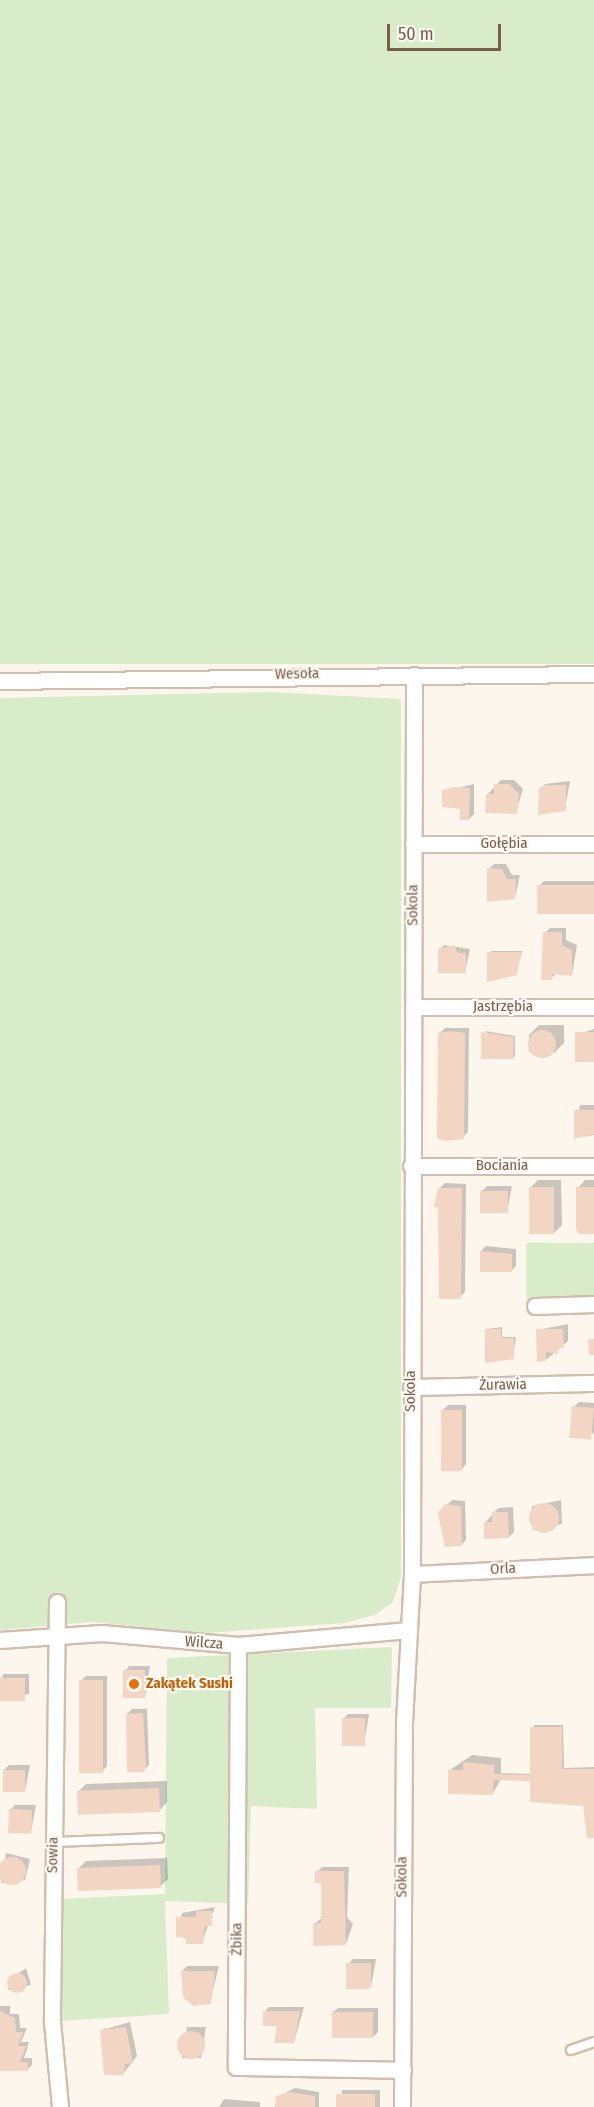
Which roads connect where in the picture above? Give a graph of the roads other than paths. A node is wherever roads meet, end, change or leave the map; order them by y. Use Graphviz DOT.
graph roads {
  1 [pos="414,675"];
  2 [pos="594,675"];
  3 [pos="0,681"];
  4 [pos="413,844"];
  5 [pos="594,844"];
  6 [pos="413,1007"];
  7 [pos="594,1007"];
  8 [pos="411,1166"];
  9 [pos="594,1166"];
  10 [pos="594,1304"];
  11 [pos="535,1306"];
  12 [pos="594,1383"];
  13 [pos="411,1387"];
  14 [pos="594,1565"];
  15 [pos="412,1574"];
  16 [pos="57,1602"];
  17 [pos="408,1630"];
  18 [pos="57,1636"];
  19 [pos="0,1640"];
  20 [pos="238,1645"];
  21 [pos="159,1838"];
  22 [pos="53,1842"];
  23 [pos="594,2042"];
  24 [pos="571,2050"];
  25 [pos="403,2070"];
  26 [pos="60,2107"];
  27 [pos="402,2107"];
  1 -- 2 [label="street, Wesoła"];
  1 -- 3 [label="street, Wesoła"];
  1 -- 4 [label="street, Sokola"];
  4 -- 5 [label="street, Gołębia"];
  4 -- 6 [label="street, Sokola"];
  6 -- 7 [label="street, Jastrzębia"];
  6 -- 8 [label="street, Sokola"];
  8 -- 9 [label="street, Bociania"];
  8 -- 13 [label="street, Sokola"];
  10 -- 11 [label="street"];
  12 -- 13 [label="street, Żurawia"];
  13 -- 15 [label="street, Sokola"];
  14 -- 15 [label="street, Orla"];
  15 -- 17 [label="street, Sokola"];
  16 -- 18 [label="street, Sowia"];
  17 -- 20 [label="street, Wilcza"];
  17 -- 25 [label="street, Sokola"];
  18 -- 19 [label="street, Wilcza"];
  18 -- 20 [label="street, Wilcza"];
  18 -- 22 [label="street, Sowia"];
  20 -- 25 [label="street, Żbika"];
  21 -- 22 [label="lane"];
  22 -- 26 [label="street, Sowia"];
  23 -- 24 [label="lane"];
  25 -- 27 [label="street, Sokola"];
}
